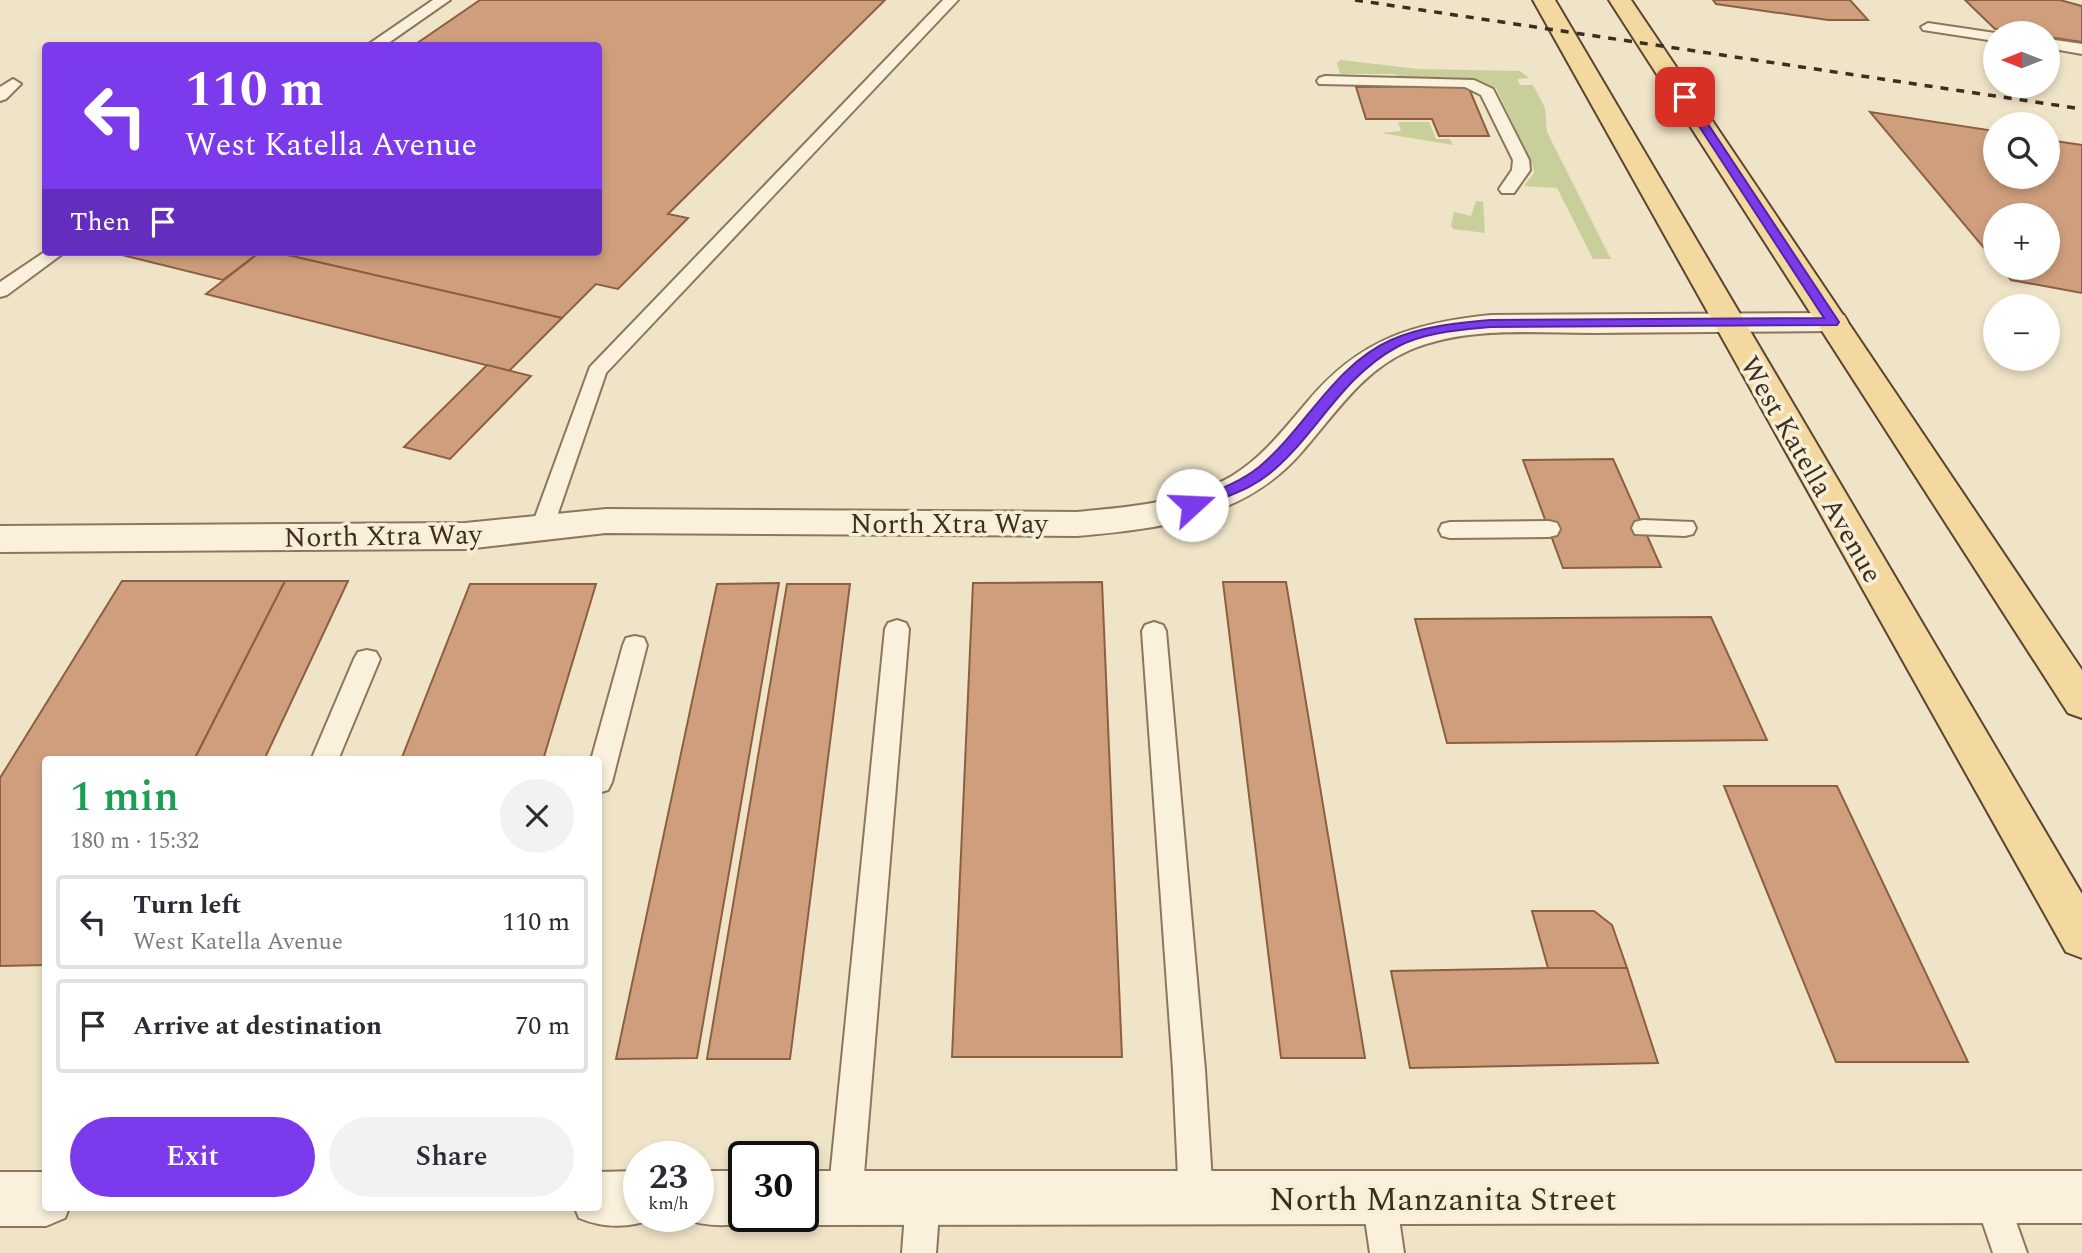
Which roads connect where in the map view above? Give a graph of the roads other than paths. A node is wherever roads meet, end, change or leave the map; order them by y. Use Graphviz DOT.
graph roads {
  1 [pos="443,0"];
  2 [pos="951,0"];
  3 [pos="1544,0"];
  4 [pos="1620,0"];
  5 [pos="1928,27"];
  6 [pos="1983,35"];
  7 [pos="379,42"];
  8 [pos="2060,46"];
  9 [pos="2082,49"];
  10 [pos="1325,81"];
  11 [pos="13,83"];
  12 [pos="0,96"];
  13 [pos="1508,189"];
  14 [pos="50,256"];
  15 [pos="0,291"];
  16 [pos="1833,322"];
  17 [pos="1728,323"];
  18 [pos="542,528"];
  19 [pos="1643,528"];
  20 [pos="1685,528"];
  21 [pos="1549,529"];
  22 [pos="1450,530"];
  23 [pos="0,539"];
  24 [pos="897,629"];
  25 [pos="1154,631"];
  26 [pos="635,645"];
  27 [pos="367,659"];
  28 [pos="2082,702"];
  29 [pos="326,756"];
  30 [pos="602,767"];
  31 [pos="2082,937"];
  32 [pos="1991,1197"];
  33 [pos="2082,1197"];
  34 [pos="623,1198"];
  35 [pos="824,1198"];
  36 [pos="1196,1198"];
  37 [pos="1379,1198"];
  38 [pos="0,1199"];
  39 [pos="42,1199"];
  40 [pos="602,1199"];
  41 [pos="923,1199"];
  42 [pos="919,1253"];
  43 [pos="1387,1253"];
  44 [pos="2010,1253"];
  1 -- 7 [label="lane"];
  2 -- 18 [label="lane"];
  3 -- 17 [label="main road, West Katella Avenue"];
  4 -- 16 [label="main road"];
  5 -- 6 [label="lane"];
  8 -- 9 [label="lane"];
  10 -- 13 [label="lane"];
  11 -- 12 [label="lane"];
  14 -- 15 [label="lane"];
  16 -- 17 [label="street, North Xtra Way"];
  16 -- 28 [label="main road"];
  17 -- 18 [label="street, North Xtra Way"];
  17 -- 31 [label="main road, West Katella Avenue"];
  18 -- 23 [label="street, North Xtra Way"];
  19 -- 20 [label="lane"];
  21 -- 22 [label="lane"];
  24 -- 35 [label="lane"];
  25 -- 36 [label="lane"];
  26 -- 30 [label="lane"];
  27 -- 29 [label="lane"];
  32 -- 33 [label="street, North Manzanita Street"];
  32 -- 37 [label="street, North Manzanita Street"];
  32 -- 44 [label="lane"];
  34 -- 40 [label="street"];
  35 -- 41 [label="street, North Manzanita Street"];
  36 -- 37 [label="street, North Manzanita Street"];
  36 -- 41 [label="street, North Manzanita Street"];
  37 -- 43 [label="lane"];
  38 -- 39 [label="street"];
  41 -- 42 [label="lane"];
}
